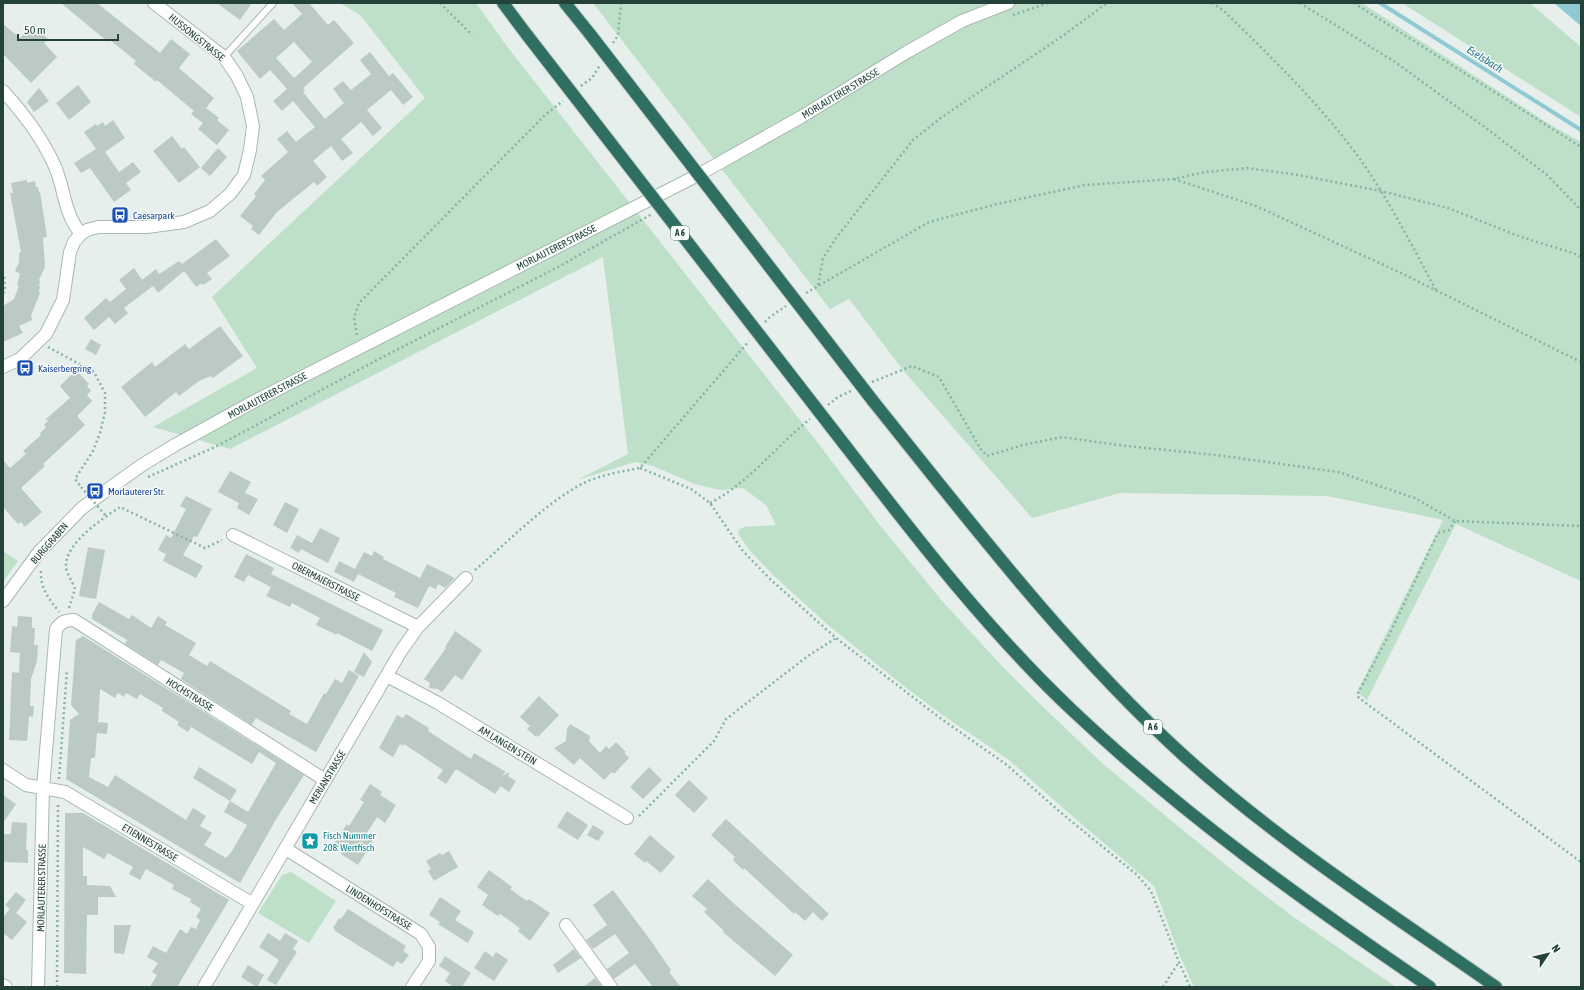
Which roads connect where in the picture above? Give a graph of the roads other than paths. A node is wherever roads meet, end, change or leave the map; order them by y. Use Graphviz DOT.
graph roads {
  1 [pos="154,3"];
  2 [pos="273,3"];
  3 [pos="503,3"];
  4 [pos="565,3"];
  5 [pos="1008,3"];
  6 [pos="224,57"];
  7 [pos="3,91"];
  8 [pos="81,234"];
  9 [pos="3,367"];
  10 [pos="104,497"];
  11 [pos="233,535"];
  12 [pos="466,578"];
  13 [pos="3,601"];
  14 [pos="66,620"];
  15 [pos="418,627"];
  16 [pos="387,676"];
  17 [pos="3,770"];
  18 [pos="325,780"];
  19 [pos="43,788"];
  20 [pos="628,818"];
  21 [pos="286,849"];
  22 [pos="253,904"];
  23 [pos="566,925"];
  24 [pos="3,985"];
  25 [pos="6,987"];
  26 [pos="38,987"];
  27 [pos="204,987"];
  28 [pos="412,987"];
  29 [pos="611,987"];
  30 [pos="1430,987"];
  31 [pos="1496,987"];
  1 -- 6 [label="street, HUSSONGSTRASSE"];
  2 -- 6 [label="lane"];
  3 -- 30 [label="highway, A 6, bridge"];
  4 -- 31 [label="highway, A 6, bridge"];
  5 -- 10 [label="street, MORLAUTERER STRASSE"];
  6 -- 8 [label="street, HUSSONGSTRASSE"];
  7 -- 8 [label="street"];
  8 -- 9 [label="street"];
  10 -- 13 [label="street, BURGGRABEN"];
  11 -- 15 [label="street, OBERMAIERSTRASSE"];
  12 -- 15 [label="street, MERIANSTRASSE"];
  14 -- 18 [label="street, HOCHSTRASSE"];
  14 -- 19 [label="street, MORLAUTERER STRASSE"];
  15 -- 16 [label="street, MERIANSTRASSE"];
  16 -- 18 [label="street, MERIANSTRASSE"];
  16 -- 20 [label="street, AM LANGEN STEIN"];
  17 -- 19 [label="street"];
  18 -- 21 [label="street, MERIANSTRASSE"];
  19 -- 22 [label="street, ETIENNESTRASSE"];
  19 -- 26 [label="street, MORLAUTERER STRASSE"];
  21 -- 22 [label="street, MERIANSTRASSE"];
  21 -- 28 [label="street, LINDENHOFSTRASSE"];
  22 -- 27 [label="street, MERIANSTRASSE"];
  23 -- 29 [label="street"];
  24 -- 25 [label="street"];
}
